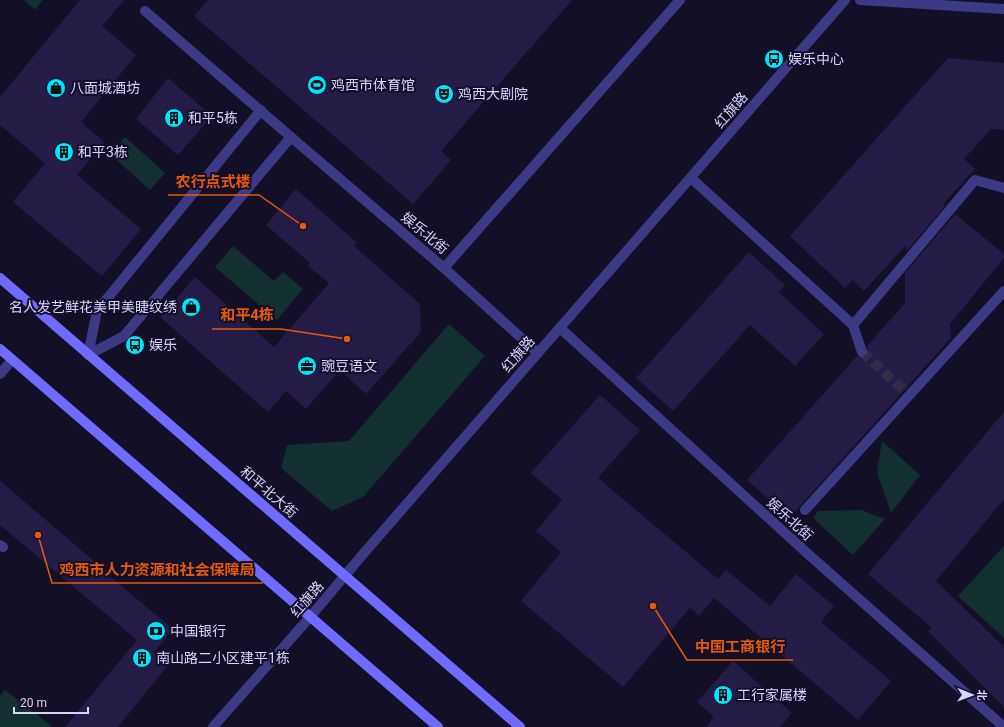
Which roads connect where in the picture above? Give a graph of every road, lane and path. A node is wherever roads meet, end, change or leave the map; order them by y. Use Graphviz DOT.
graph roads {
  1 [pos="680,0"];
  2 [pos="845,0"];
  3 [pos="860,0"];
  4 [pos="925,2"];
  5 [pos="1004,9"];
  6 [pos="145,11"];
  7 [pos="262,110"];
  8 [pos="291,137"];
  9 [pos="691,178"];
  10 [pos="1004,188"];
  11 [pos="444,268"];
  12 [pos="0,278"];
  13 [pos="1004,291"];
  14 [pos="854,325"];
  15 [pos="560,328"];
  16 [pos="0,349"];
  17 [pos="862,352"];
  18 [pos="538,353"];
  19 [pos="88,354"];
  20 [pos="12,360"];
  21 [pos="0,374"];
  22 [pos="805,510"];
  23 [pos="345,576"];
  24 [pos="310,617"];
  25 [pos="213,727"];
  26 [pos="438,727"];
  27 [pos="520,727"];
  28 [pos="1004,727"];
  1 -- 11 [label="street"];
  2 -- 9 [label="street, 红旗路"];
  3 -- 4 [label="street"];
  4 -- 5 [label="street"];
  6 -- 7 [label="street, 娱乐北街"];
  7 -- 8 [label="street, 娱乐北街"];
  7 -- 19 [label="street"];
  8 -- 11 [label="street, 娱乐北街"];
  8 -- 19 [label="street"];
  9 -- 14 [label="street"];
  9 -- 15 [label="street, 红旗路"];
  10 -- 14 [label="street"];
  11 -- 18 [label="street, 娱乐北街"];
  12 -- 19 [label="main road, 和平北大街"];
  13 -- 22 [label="street"];
  14 -- 17 [label="street"];
  15 -- 18 [label="street, 红旗路"];
  15 -- 28 [label="street, 娱乐北街"];
  16 -- 20 [label="main road"];
  18 -- 23 [label="street, 红旗路"];
  19 -- 23 [label="main road, 和平北大街"];
  20 -- 21 [label="street"];
  20 -- 24 [label="main road"];
  23 -- 24 [label="street, 红旗路"];
  23 -- 27 [label="main road, 和平北大街"];
  24 -- 25 [label="street, 红旗路"];
  24 -- 26 [label="main road"];
}
